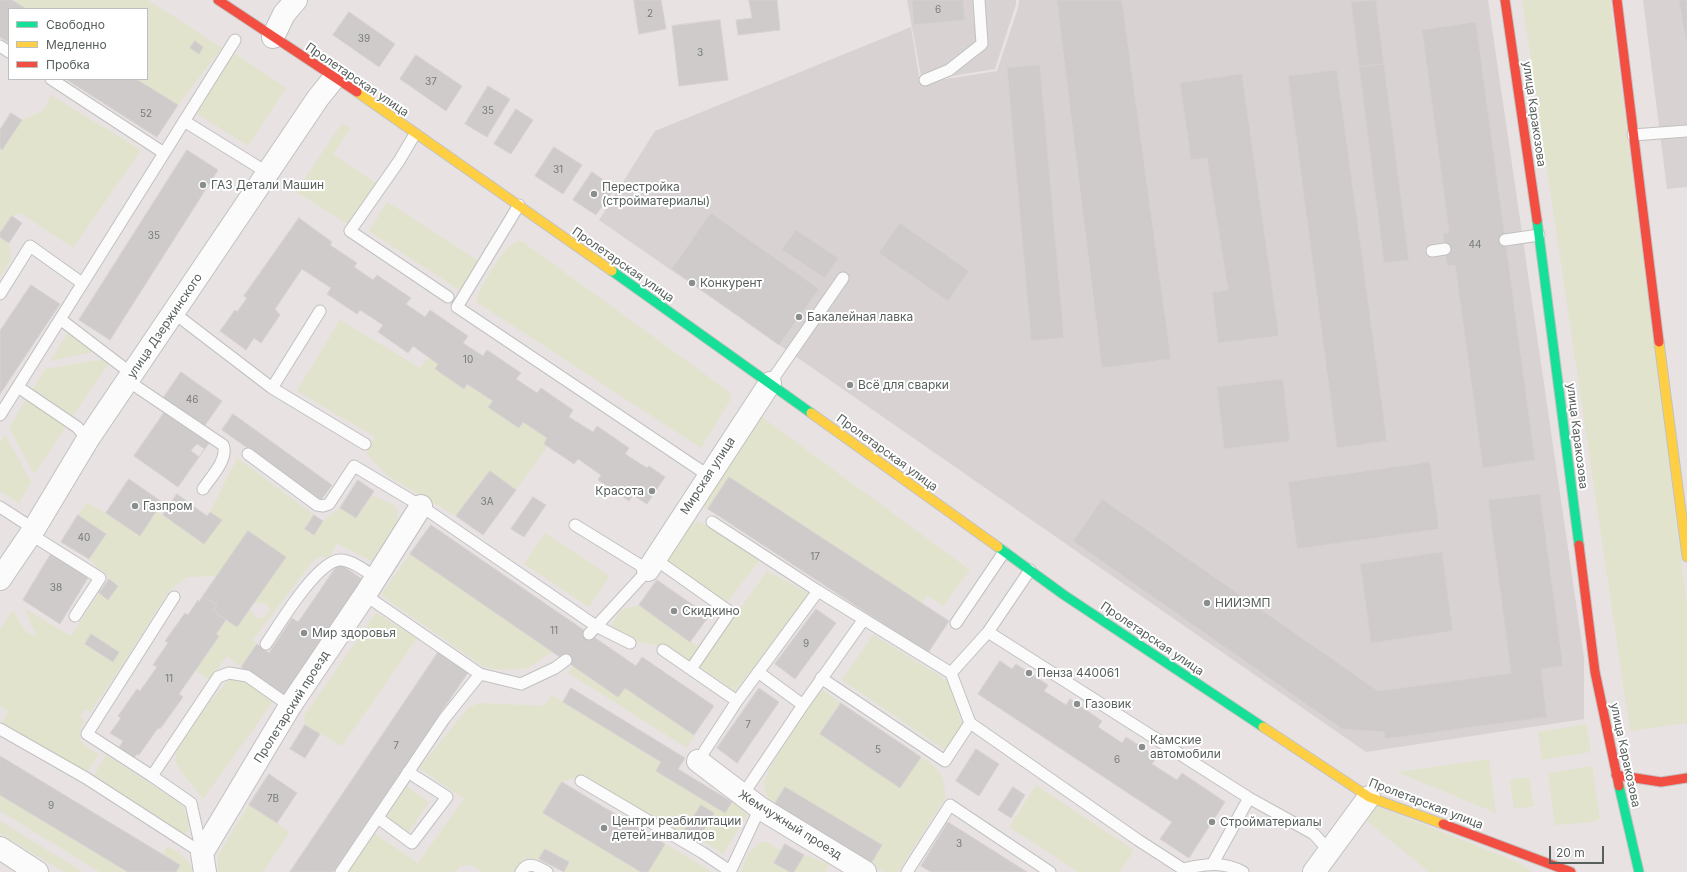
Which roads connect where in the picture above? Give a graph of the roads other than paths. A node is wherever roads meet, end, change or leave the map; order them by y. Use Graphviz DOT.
graph roads {
  1 [pos="218,0"];
  2 [pos="296,0"];
  3 [pos="979,0"];
  4 [pos="1505,0"];
  5 [pos="1617,0"];
  6 [pos="273,37"];
  7 [pos="235,40"];
  8 [pos="335,77"];
  9 [pos="53,80"];
  10 [pos="924,80"];
  11 [pos="184,121"];
  12 [pos="1687,131"];
  13 [pos="415,134"];
  14 [pos="1633,135"];
  15 [pos="164,153"];
  16 [pos="268,173"];
  17 [pos="519,206"];
  18 [pos="1539,235"];
  19 [pos="1505,240"];
  20 [pos="1445,250"];
  21 [pos="1432,251"];
  22 [pos="843,278"];
  23 [pos="82,283"];
  24 [pos="0,294"];
  25 [pos="448,297"];
  26 [pos="320,311"];
  27 [pos="174,314"];
  28 [pos="60,319"];
  29 [pos="130,377"];
  30 [pos="770,383"];
  31 [pos="18,387"];
  32 [pos="272,388"];
  33 [pos="0,415"];
  34 [pos="88,439"];
  35 [pos="365,444"];
  36 [pos="248,454"];
  37 [pos="709,476"];
  38 [pos="203,489"];
  39 [pos="421,506"];
  40 [pos="0,507"];
  41 [pos="712,522"];
  42 [pos="575,525"];
  43 [pos="32,531"];
  44 [pos="1004,552"];
  45 [pos="1687,557"];
  46 [pos="651,564"];
  47 [pos="1030,570"];
  48 [pos="0,579"];
  49 [pos="370,586"];
  50 [pos="818,591"];
  51 [pos="174,597"];
  52 [pos="75,616"];
  53 [pos="864,619"];
  54 [pos="956,624"];
  55 [pos="593,630"];
  56 [pos="988,632"];
  57 [pos="630,643"];
  58 [pos="266,644"];
  59 [pos="663,650"];
  60 [pos="566,660"];
  61 [pos="691,669"];
  62 [pos="758,672"];
  63 [pos="951,673"];
  64 [pos="480,674"];
  65 [pos="821,678"];
  66 [pos="737,701"];
  67 [pos="803,705"];
  68 [pos="290,706"];
  69 [pos="970,723"];
  70 [pos="0,729"];
  71 [pos="698,761"];
  72 [pos="408,772"];
  73 [pos="1616,775"];
  74 [pos="152,776"];
  75 [pos="1687,778"];
  76 [pos="581,781"];
  77 [pos="742,796"];
  78 [pos="1369,797"];
  79 [pos="1249,798"];
  80 [pos="760,808"];
  81 [pos="378,818"];
  82 [pos="0,848"];
  83 [pos="1329,851"];
  84 [pos="204,863"];
  85 [pos="1214,863"];
  86 [pos="37,872"];
  87 [pos="341,872"];
  88 [pos="520,872"];
  89 [pos="547,872"];
  90 [pos="730,872"];
  91 [pos="865,872"];
  92 [pos="907,872"];
  93 [pos="1050,872"];
  94 [pos="1243,872"];
  95 [pos="1314,872"];
  96 [pos="1571,872"];
  97 [pos="1639,872"];
  1 -- 6 [label="main road, Пролетарская улица"];
  2 -- 6 [label="street"];
  3 -- 10 [label="lane"];
  4 -- 18 [label="main road, улица Каракозова"];
  5 -- 14 [label="main road"];
  6 -- 8 [label="main road, Пролетарская улица"];
  7 -- 11 [label="lane"];
  8 -- 13 [label="main road, Пролетарская улица"];
  8 -- 16 [label="street, улица Дзержинского"];
  9 -- 15 [label="lane"];
  11 -- 15 [label="lane"];
  11 -- 16 [label="lane"];
  12 -- 14 [label="lane"];
  13 -- 17 [label="main road, Пролетарская улица"];
  13 -- 25 [label="lane"];
  14 -- 45 [label="main road"];
  15 -- 23 [label="lane"];
  16 -- 27 [label="street, улица Дзержинского"];
  17 -- 30 [label="main road, Пролетарская улица"];
  17 -- 37 [label="lane"];
  18 -- 19 [label="lane"];
  18 -- 73 [label="main road, улица Каракозова"];
  20 -- 21 [label="lane"];
  22 -- 30 [label="lane"];
  23 -- 24 [label="lane"];
  23 -- 28 [label="lane"];
  26 -- 32 [label="lane"];
  27 -- 29 [label="street, улица Дзержинского"];
  27 -- 32 [label="lane"];
  28 -- 29 [label="lane"];
  28 -- 31 [label="lane"];
  29 -- 34 [label="street, улица Дзержинского"];
  29 -- 38 [label="lane"];
  30 -- 37 [label="street, Мирская улица"];
  30 -- 44 [label="main road, Пролетарская улица"];
  31 -- 33 [label="lane"];
  31 -- 34 [label="lane"];
  32 -- 35 [label="lane"];
  34 -- 43 [label="street, улица Дзержинского"];
  36 -- 39 [label="lane"];
  37 -- 46 [label="street, Мирская улица"];
  39 -- 49 [label="street, Пролетарский проезд"];
  39 -- 55 [label="lane"];
  40 -- 43 [label="lane"];
  41 -- 50 [label="lane"];
  42 -- 46 [label="lane"];
  43 -- 48 [label="street, улица Дзержинского"];
  43 -- 52 [label="lane"];
  44 -- 47 [label="main road, Пролетарская улица"];
  44 -- 54 [label="lane"];
  46 -- 55 [label="lane"];
  46 -- 61 [label="lane"];
  47 -- 56 [label="lane"];
  47 -- 78 [label="main road, Пролетарская улица"];
  49 -- 58 [label="lane"];
  49 -- 64 [label="lane"];
  49 -- 68 [label="street, Пролетарский проезд"];
  50 -- 53 [label="lane"];
  50 -- 62 [label="lane"];
  51 -- 74 [label="lane"];
  53 -- 63 [label="lane"];
  53 -- 65 [label="lane"];
  55 -- 57 [label="lane"];
  56 -- 63 [label="lane"];
  56 -- 79 [label="lane"];
  59 -- 61 [label="lane"];
  60 -- 64 [label="lane"];
  61 -- 66 [label="lane"];
  62 -- 66 [label="lane"];
  62 -- 67 [label="lane"];
  63 -- 69 [label="lane"];
  64 -- 72 [label="lane"];
  65 -- 67 [label="lane"];
  65 -- 69 [label="lane"];
  66 -- 71 [label="lane"];
  67 -- 77 [label="lane"];
  68 -- 74 [label="lane"];
  68 -- 84 [label="street, Пролетарский проезд"];
  69 -- 85 [label="lane"];
  70 -- 84 [label="lane"];
  71 -- 77 [label="street, Жемчужный проезд"];
  72 -- 81 [label="lane"];
  72 -- 81 [label="lane"];
  73 -- 75 [label="main road"];
  73 -- 97 [label="main road, улица Каракозова"];
  74 -- 84 [label="lane"];
  76 -- 90 [label="lane"];
  77 -- 80 [label="street, Жемчужный проезд"];
  78 -- 83 [label="street"];
  78 -- 96 [label="main road, Пролетарская улица"];
  79 -- 83 [label="lane"];
  79 -- 85 [label="lane"];
  80 -- 90 [label="lane"];
  80 -- 91 [label="street, Жемчужный проезд"];
  81 -- 87 [label="lane"];
  82 -- 86 [label="street"];
  83 -- 95 [label="street"];
  85 -- 94 [label="lane"];
  88 -- 89 [label="lane"];
  92 -- 93 [label="lane"];
}
